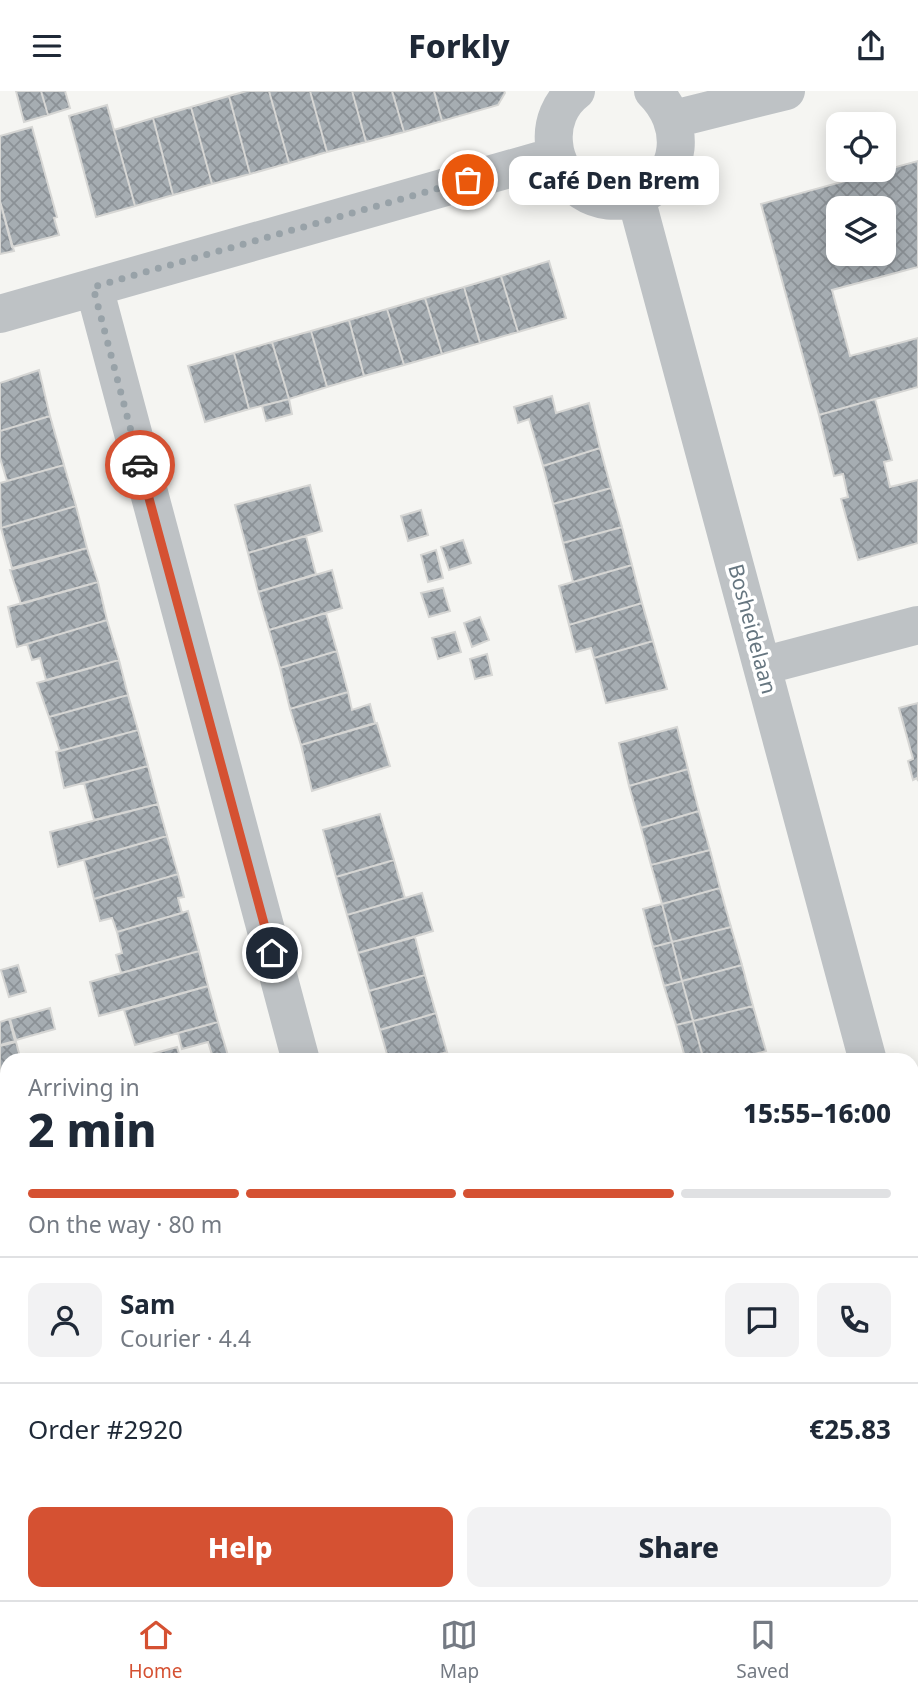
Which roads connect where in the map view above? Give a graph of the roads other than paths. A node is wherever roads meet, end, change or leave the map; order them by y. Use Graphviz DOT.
graph roads {
  1 [pos="576,91"];
  2 [pos="786,91"];
  3 [pos="664,105"];
  4 [pos="555,156"];
  5 [pos="636,198"];
  6 [pos="93,287"];
  7 [pos="0,314"];
  8 [pos="918,625"];
  9 [pos="762,666"];
  10 [pos="299,1053"];
  11 [pos="866,1053"];
  1 -- 4 [label="street"];
  2 -- 3 [label="street"];
  3 -- 5 [label="street"];
  4 -- 5 [label="street"];
  4 -- 6 [label="street"];
  5 -- 9 [label="street, Bosheidelaan"];
  6 -- 7 [label="street"];
  6 -- 10 [label="street"];
  8 -- 9 [label="street"];
  9 -- 11 [label="street, Bosheidelaan"];
}
